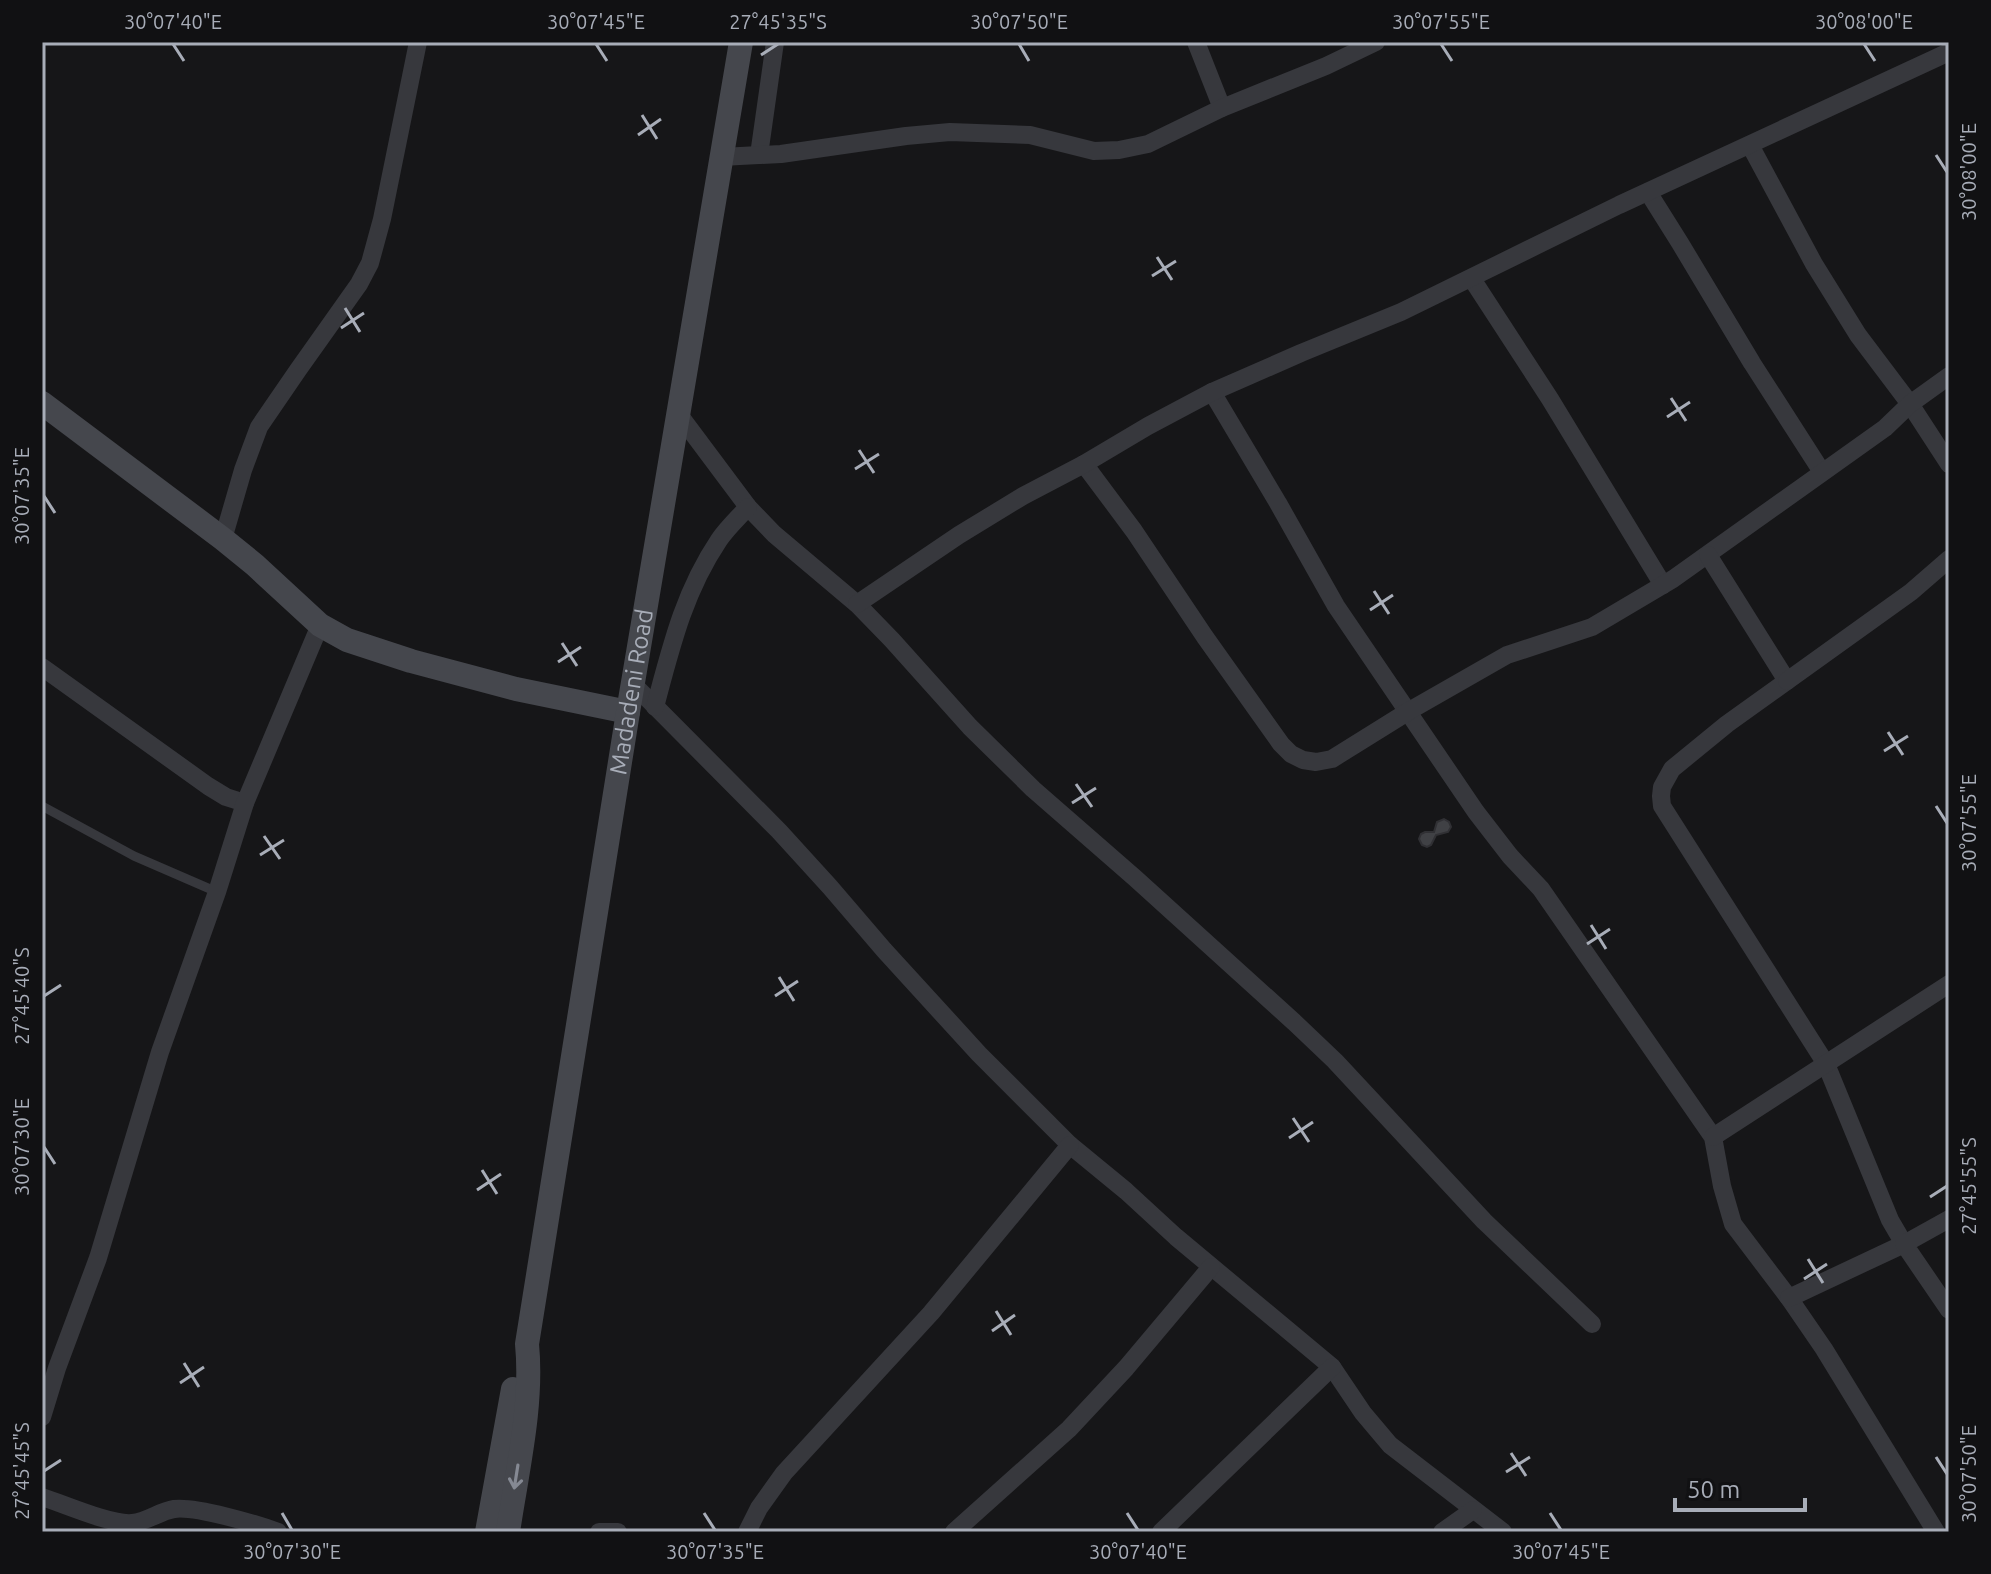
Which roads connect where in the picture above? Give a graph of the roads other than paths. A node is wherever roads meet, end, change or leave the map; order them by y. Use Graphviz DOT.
graph roads {
  1 [pos="418,42"];
  2 [pos="741,42"];
  3 [pos="775,42"];
  4 [pos="1196,42"];
  5 [pos="1376,42"];
  6 [pos="1949,52"];
  7 [pos="1222,108"];
  8 [pos="1750,145"];
  9 [pos="759,155"];
  10 [pos="721,157"];
  11 [pos="1648,192"];
  12 [pos="1472,279"];
  13 [pos="1949,376"];
  14 [pos="1212,392"];
  15 [pos="42,403"];
  16 [pos="1910,404"];
  17 [pos="677,412"];
  18 [pos="1084,464"];
  19 [pos="1949,464"];
  20 [pos="1822,472"];
  21 [pos="748,507"];
  22 [pos="223,539"];
  23 [pos="1708,555"];
  24 [pos="1949,559"];
  25 [pos="1663,585"];
  26 [pos="857,604"];
  27 [pos="320,625"];
  28 [pos="42,667"];
  29 [pos="1787,681"];
  30 [pos="633,684"];
  31 [pos="655,707"];
  32 [pos="1409,711"];
  33 [pos="628,712"];
  34 [pos="245,803"];
  35 [pos="42,806"];
  36 [pos="217,892"];
  37 [pos="1949,984"];
  38 [pos="1826,1064"];
  39 [pos="1713,1137"];
  40 [pos="1070,1145"];
  41 [pos="1949,1219"];
  42 [pos="1904,1244"];
  43 [pos="1211,1267"];
  44 [pos="1789,1298"];
  45 [pos="1949,1310"];
  46 [pos="1592,1324"];
  47 [pos="527,1344"];
  48 [pos="49,1365"];
  49 [pos="1332,1367"];
  50 [pos="42,1417"];
  51 [pos="42,1497"];
  52 [pos="1473,1510"];
  53 [pos="130,1528"];
  54 [pos="278,1532"];
  55 [pos="487,1532"];
  56 [pos="508,1532"];
  57 [pos="599,1532"];
  58 [pos="618,1532"];
  59 [pos="747,1532"];
  60 [pos="954,1532"];
  61 [pos="1161,1532"];
  62 [pos="1442,1532"];
  63 [pos="1503,1532"];
  64 [pos="1936,1532"];
  1 -- 22 [label="street"];
  2 -- 10 [label="street, Madadeni Road"];
  3 -- 9 [label="street"];
  4 -- 7 [label="street"];
  5 -- 7 [label="street"];
  6 -- 8 [label="street"];
  7 -- 9 [label="street"];
  8 -- 11 [label="street"];
  8 -- 16 [label="street"];
  9 -- 10 [label="street"];
  10 -- 17 [label="street, Madadeni Road"];
  11 -- 12 [label="street"];
  11 -- 20 [label="street"];
  12 -- 14 [label="street"];
  12 -- 25 [label="street"];
  13 -- 16 [label="street"];
  14 -- 18 [label="street"];
  14 -- 32 [label="street"];
  15 -- 22 [label="street"];
  16 -- 19 [label="street"];
  16 -- 20 [label="street"];
  17 -- 21 [label="street"];
  17 -- 30 [label="street, Madadeni Road"];
  18 -- 26 [label="street"];
  18 -- 32 [label="street"];
  20 -- 23 [label="street"];
  21 -- 26 [label="street"];
  21 -- 31 [label="street"];
  22 -- 27 [label="street"];
  23 -- 25 [label="street"];
  23 -- 29 [label="street"];
  24 -- 29 [label="street"];
  25 -- 32 [label="street"];
  26 -- 46 [label="street"];
  27 -- 33 [label="street"];
  27 -- 34 [label="street"];
  28 -- 34 [label="street"];
  29 -- 38 [label="street"];
  30 -- 31 [label="street"];
  30 -- 33 [label="street, Madadeni Road"];
  31 -- 40 [label="street"];
  32 -- 39 [label="street"];
  33 -- 47 [label="street, Madadeni Road"];
  34 -- 36 [label="street"];
  35 -- 36 [label="lane"];
  36 -- 48 [label="street"];
  37 -- 38 [label="street"];
  38 -- 39 [label="street"];
  38 -- 42 [label="street"];
  39 -- 44 [label="street"];
  40 -- 43 [label="street"];
  40 -- 59 [label="street"];
  41 -- 42 [label="street"];
  42 -- 44 [label="street"];
  42 -- 45 [label="street"];
  43 -- 49 [label="street"];
  43 -- 60 [label="street"];
  44 -- 64 [label="street"];
  47 -- 55 [label="street, Madadeni Road"];
  47 -- 56 [label="street, Madadeni Road, one-way"];
  48 -- 50 [label="street"];
  49 -- 52 [label="street"];
  49 -- 61 [label="street"];
  51 -- 53 [label="street"];
  52 -- 62 [label="street"];
  52 -- 63 [label="street"];
  53 -- 54 [label="street"];
  57 -- 58 [label="street"];
}
